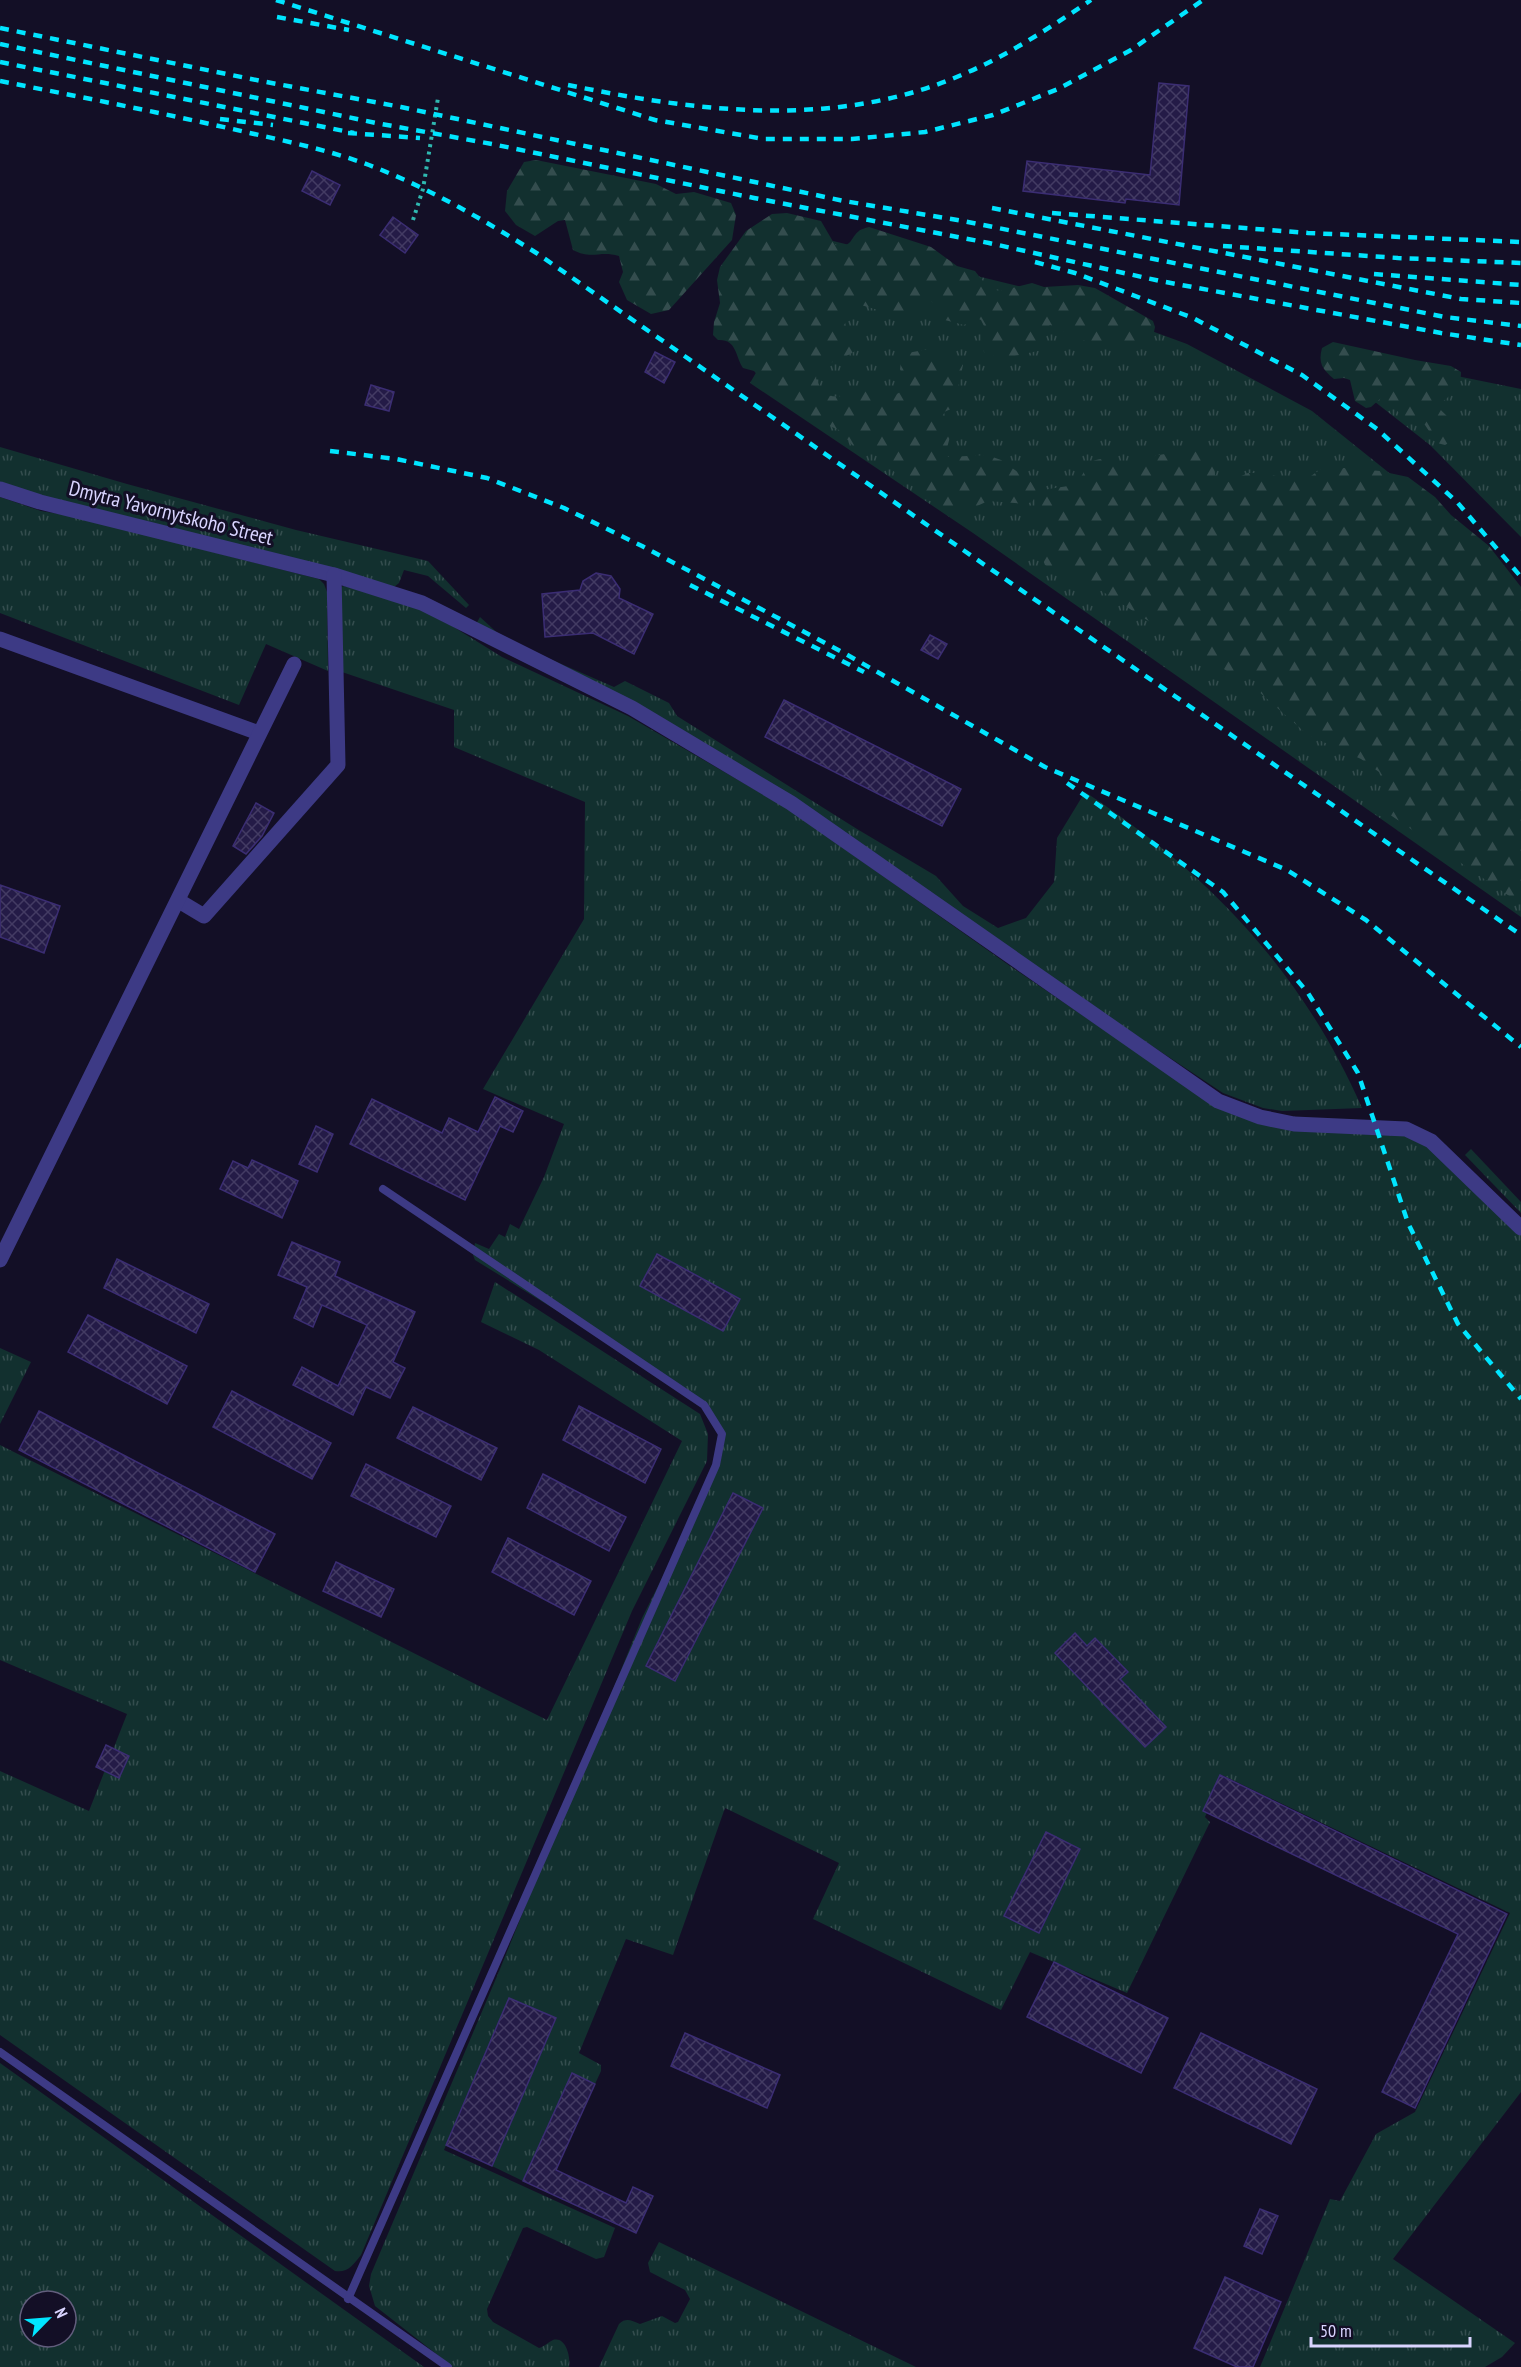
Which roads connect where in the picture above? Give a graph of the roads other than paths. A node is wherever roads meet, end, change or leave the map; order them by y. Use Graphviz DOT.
graph roads {
  1 [pos="0,489"];
  2 [pos="334,575"];
  3 [pos="0,639"];
  4 [pos="294,664"];
  5 [pos="259,733"];
  6 [pos="179,901"];
  7 [pos="383,1189"];
  8 [pos="1521,1228"];
  9 [pos="0,1260"];
  10 [pos="0,2052"];
  11 [pos="348,2298"];
  12 [pos="448,2367"];
  1 -- 2 [label="street, Dmytra Yavornytskoho Street"];
  2 -- 6 [label="street"];
  2 -- 8 [label="street, Dmytra Yavornytskoho Street"];
  3 -- 5 [label="street"];
  4 -- 5 [label="street"];
  5 -- 6 [label="street"];
  6 -- 9 [label="street"];
  7 -- 11 [label="lane"];
  10 -- 11 [label="lane"];
  11 -- 12 [label="lane"];
}
